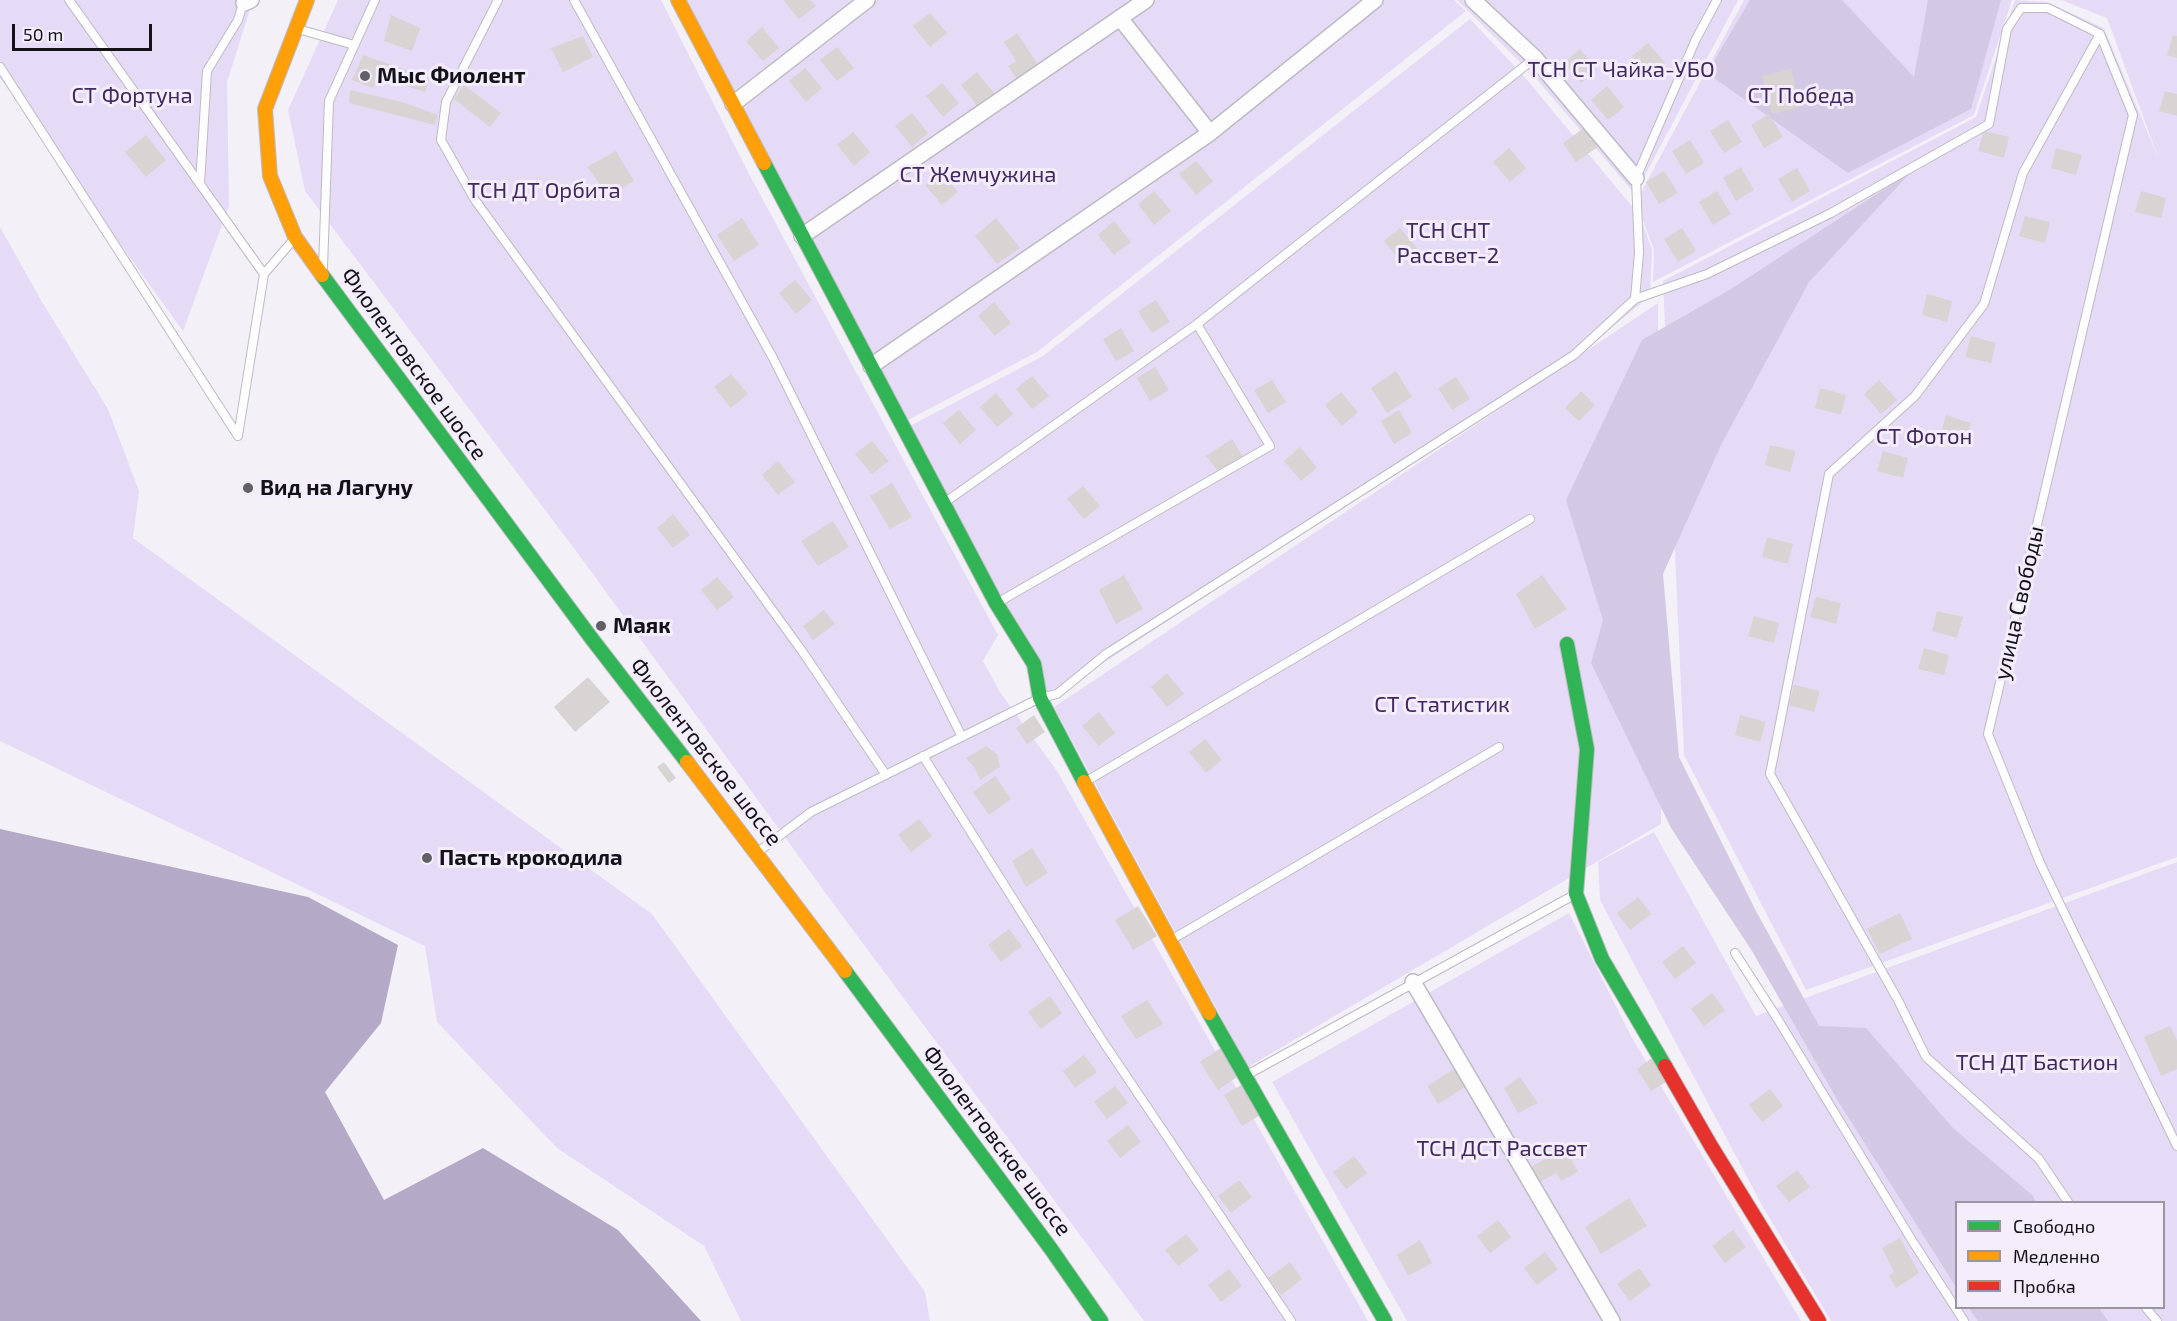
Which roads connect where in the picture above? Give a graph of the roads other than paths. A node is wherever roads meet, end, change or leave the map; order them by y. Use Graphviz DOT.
graph roads {
  1 [pos="69,0"];
  2 [pos="307,0"];
  3 [pos="375,0"];
  4 [pos="498,0"];
  5 [pos="574,0"];
  6 [pos="678,0"];
  7 [pos="867,0"];
  8 [pos="1146,0"];
  9 [pos="1375,0"];
  10 [pos="1473,0"];
  11 [pos="1717,0"];
  12 [pos="246,1"];
  13 [pos="1120,18"];
  14 [pos="296,28"];
  15 [pos="2100,34"];
  16 [pos="354,45"];
  17 [pos="1535,58"];
  18 [pos="0,67"];
  19 [pos="733,104"];
  20 [pos="1210,133"];
  21 [pos="1636,178"];
  22 [pos="200,184"];
  23 [pos="802,236"];
  24 [pos="295,237"];
  25 [pos="264,274"];
  26 [pos="323,276"];
  27 [pos="1635,299"];
  28 [pos="1197,324"];
  29 [pos="871,366"];
  30 [pos="943,504"];
  31 [pos="1530,519"];
  32 [pos="996,603"];
  33 [pos="1567,644"];
  34 [pos="1040,698"];
  35 [pos="962,737"];
  36 [pos="1500,747"];
  37 [pos="923,756"];
  38 [pos="886,775"];
  39 [pos="1084,783"];
  40 [pos="757,852"];
  41 [pos="1575,894"];
  42 [pos="1170,940"];
  43 [pos="1735,953"];
  44 [pos="1413,982"];
  45 [pos="1244,1077"];
  46 [pos="2177,1146"];
  47 [pos="2067,1201"];
  48 [pos="1955,1306"];
  49 [pos="2147,1309"];
  50 [pos="1101,1321"];
  51 [pos="1291,1321"];
  52 [pos="1385,1321"];
  53 [pos="1612,1321"];
  54 [pos="1819,1321"];
  55 [pos="2157,1321"];
  1 -- 22 [label="lane"];
  2 -- 14 [label="street, Фиолентовское шоссе"];
  3 -- 16 [label="lane"];
  4 -- 38 [label="lane"];
  5 -- 35 [label="lane"];
  6 -- 19 [label="street"];
  7 -- 19 [label="street"];
  8 -- 13 [label="street"];
  9 -- 20 [label="street"];
  10 -- 17 [label="street"];
  11 -- 21 [label="lane"];
  12 -- 22 [label="lane"];
  13 -- 20 [label="street"];
  13 -- 23 [label="street"];
  14 -- 16 [label="lane"];
  14 -- 24 [label="street, Фиолентовское шоссе"];
  15 -- 27 [label="lane"];
  15 -- 46 [label="lane, улица Свободы"];
  15 -- 47 [label="lane"];
  16 -- 26 [label="lane"];
  17 -- 21 [label="street"];
  17 -- 28 [label="lane"];
  18 -- 25 [label="lane"];
  19 -- 23 [label="street"];
  20 -- 29 [label="street"];
  21 -- 27 [label="lane"];
  22 -- 25 [label="lane"];
  23 -- 29 [label="street"];
  24 -- 25 [label="lane"];
  24 -- 26 [label="street, Фиолентовское шоссе"];
  26 -- 40 [label="street, Фиолентовское шоссе"];
  27 -- 34 [label="lane"];
  28 -- 30 [label="lane"];
  28 -- 32 [label="lane"];
  29 -- 30 [label="street"];
  30 -- 32 [label="street"];
  31 -- 39 [label="lane"];
  32 -- 34 [label="street"];
  33 -- 41 [label="street"];
  34 -- 35 [label="lane"];
  34 -- 39 [label="street"];
  35 -- 37 [label="lane"];
  36 -- 42 [label="lane"];
  37 -- 38 [label="lane"];
  37 -- 51 [label="lane"];
  38 -- 40 [label="lane"];
  39 -- 42 [label="street"];
  40 -- 50 [label="street, Фиолентовское шоссе"];
  41 -- 44 [label="lane"];
  41 -- 54 [label="street"];
  42 -- 45 [label="street"];
  43 -- 48 [label="lane"];
  44 -- 45 [label="lane"];
  44 -- 53 [label="street"];
  45 -- 52 [label="street"];
  49 -- 55 [label="lane"];
}
